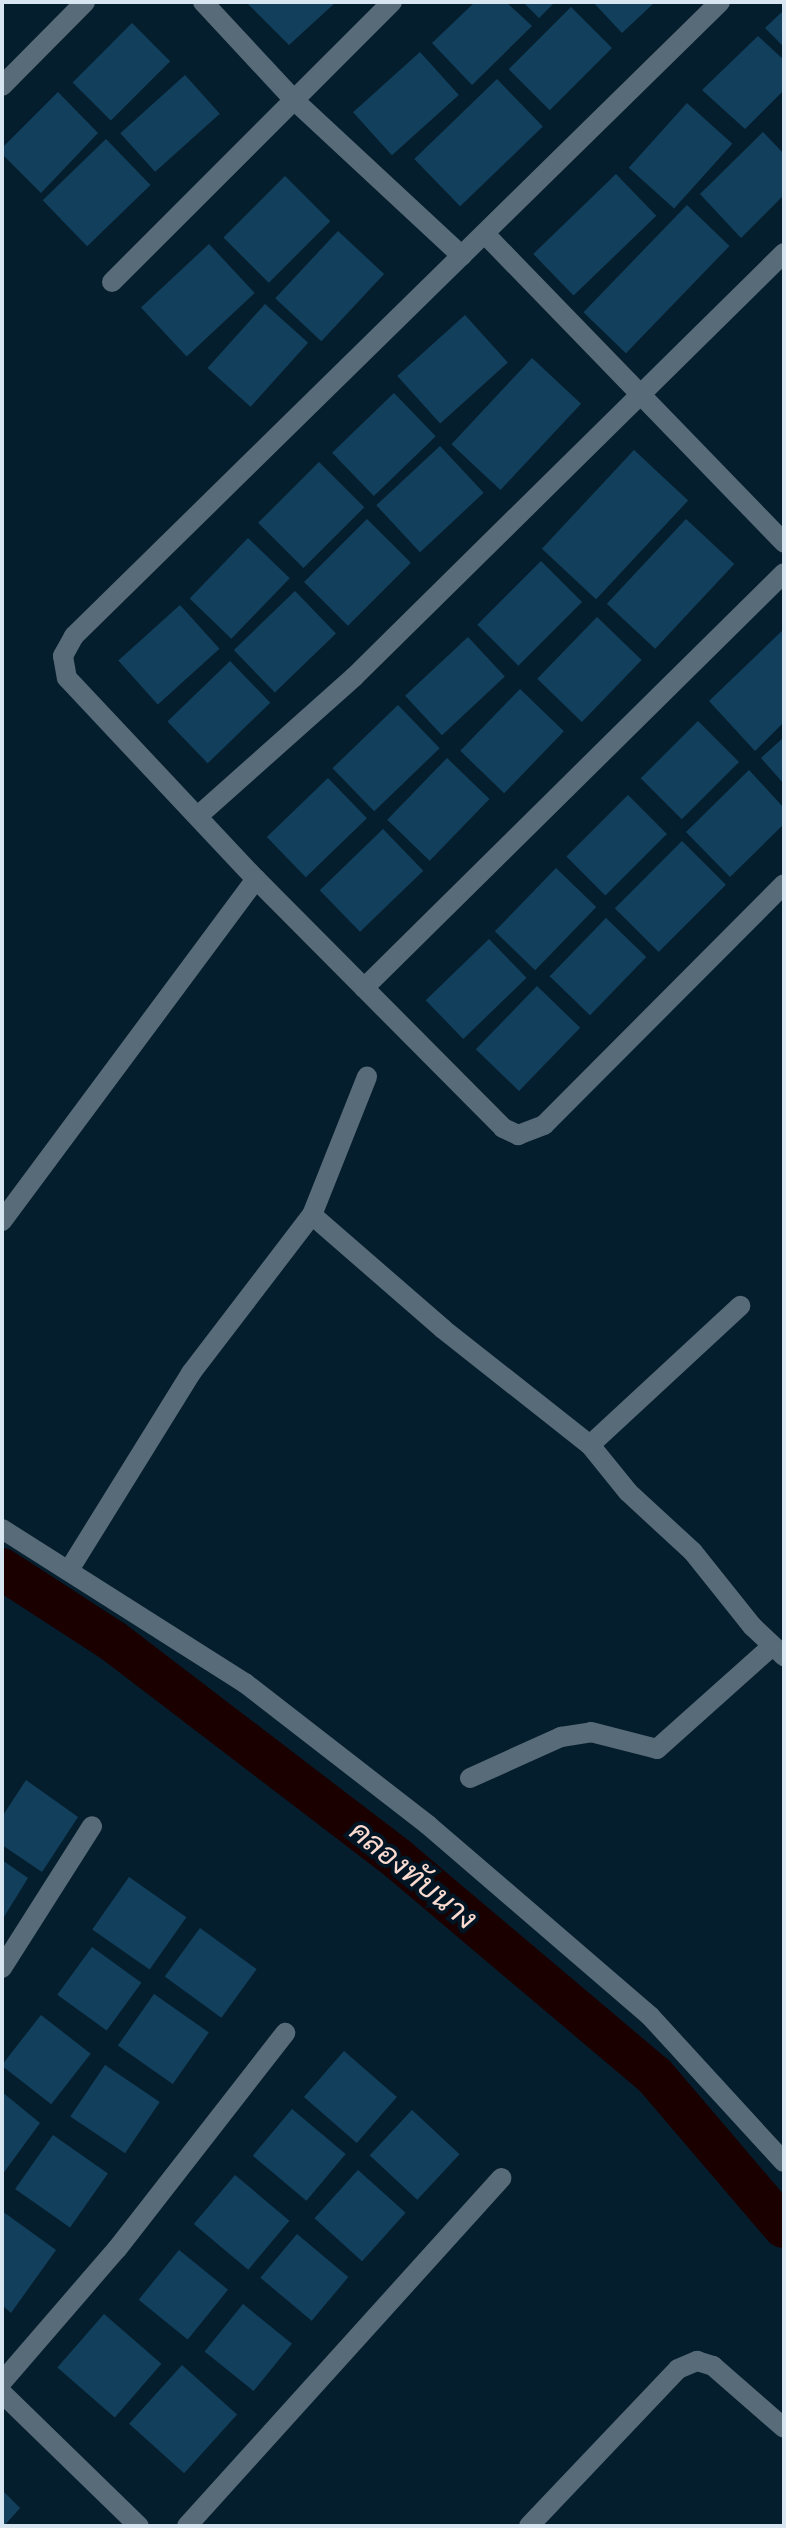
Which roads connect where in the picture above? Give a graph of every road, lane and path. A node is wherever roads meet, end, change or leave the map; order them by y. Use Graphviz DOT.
graph roads {
  1 [pos="85,2"];
  2 [pos="203,2"];
  3 [pos="392,2"];
  4 [pos="720,2"];
  5 [pos="2,86"];
  6 [pos="294,100"];
  7 [pos="485,234"];
  8 [pos="784,253"];
  9 [pos="462,256"];
  10 [pos="112,282"];
  11 [pos="637,395"];
  12 [pos="784,543"];
  13 [pos="784,573"];
  14 [pos="198,816"];
  15 [pos="256,879"];
  16 [pos="784,884"];
  17 [pos="364,988"];
  18 [pos="367,1077"];
  19 [pos="312,1215"];
  20 [pos="2,1221"];
  21 [pos="740,1306"];
  22 [pos="590,1445"];
  23 [pos="2,1529"];
  24 [pos="69,1570"];
  25 [pos="778,1651"];
  26 [pos="470,1778"];
  27 [pos="92,1826"];
  28 [pos="2,1968"];
  29 [pos="285,2033"];
  30 [pos="784,2162"];
  31 [pos="501,2178"];
  32 [pos="2,2382"];
  33 [pos="2,2393"];
  34 [pos="784,2428"];
  35 [pos="139,2526"];
  36 [pos="187,2526"];
  37 [pos="529,2526"];
  1 -- 5 [label="street"];
  2 -- 6 [label="street"];
  3 -- 6 [label="street"];
  4 -- 7 [label="street"];
  6 -- 9 [label="street"];
  6 -- 10 [label="street"];
  7 -- 9 [label="street"];
  7 -- 11 [label="street"];
  8 -- 11 [label="street"];
  9 -- 14 [label="street"];
  11 -- 12 [label="street"];
  11 -- 14 [label="street"];
  13 -- 17 [label="street"];
  14 -- 15 [label="street"];
  15 -- 17 [label="street"];
  15 -- 20 [label="street"];
  16 -- 17 [label="street"];
  18 -- 19 [label="street"];
  19 -- 22 [label="street"];
  19 -- 24 [label="street"];
  21 -- 22 [label="street"];
  22 -- 25 [label="street"];
  23 -- 24 [label="street"];
  24 -- 30 [label="street"];
  25 -- 26 [label="street"];
  27 -- 28 [label="street"];
  29 -- 32 [label="street"];
  31 -- 36 [label="street"];
  33 -- 35 [label="street"];
  34 -- 37 [label="street"];
}
